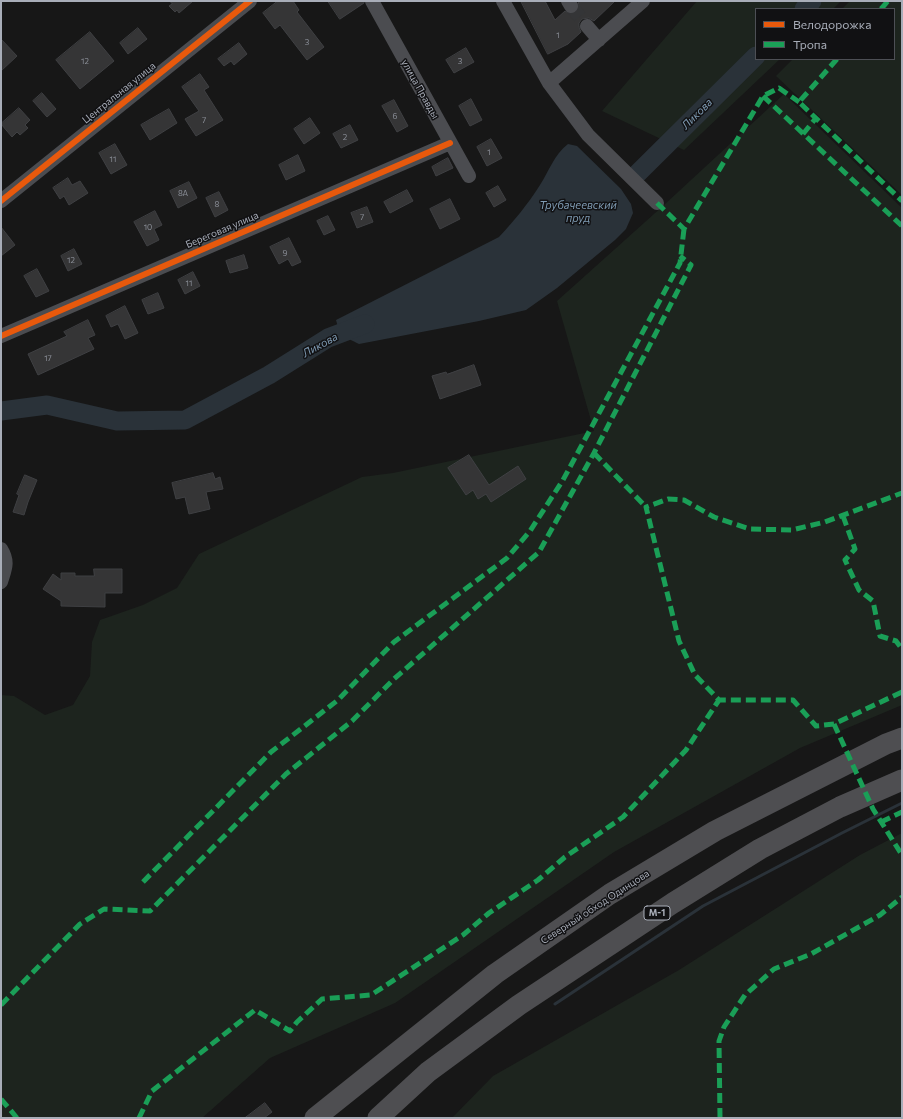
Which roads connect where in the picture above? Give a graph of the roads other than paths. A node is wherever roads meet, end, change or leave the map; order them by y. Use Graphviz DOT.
graph roads {
  1 [pos="250,1"];
  2 [pos="372,1"];
  3 [pos="503,1"];
  4 [pos="643,1"];
  5 [pos="587,26"];
  6 [pos="599,40"];
  7 [pos="549,83"];
  8 [pos="450,143"];
  9 [pos="469,176"];
  10 [pos="1,200"];
  11 [pos="657,203"];
  12 [pos="1,336"];
  13 [pos="1,549"];
  14 [pos="1,582"];
  15 [pos="902,738"];
  16 [pos="902,780"];
  17 [pos="314,1118"];
  18 [pos="378,1118"];
  1 -- 10 [label="street, Центральная улица"];
  2 -- 8 [label="street, улица Правды"];
  3 -- 7 [label="street"];
  4 -- 6 [label="street"];
  5 -- 6 [label="street"];
  6 -- 7 [label="street"];
  7 -- 11 [label="street"];
  8 -- 9 [label="street, улица Правды"];
  8 -- 12 [label="street, Береговая улица"];
  13 -- 14 [label="street"];
  15 -- 17 [label="highway, Северный обход Одинцова"];
  16 -- 18 [label="highway, М-1"];
}
